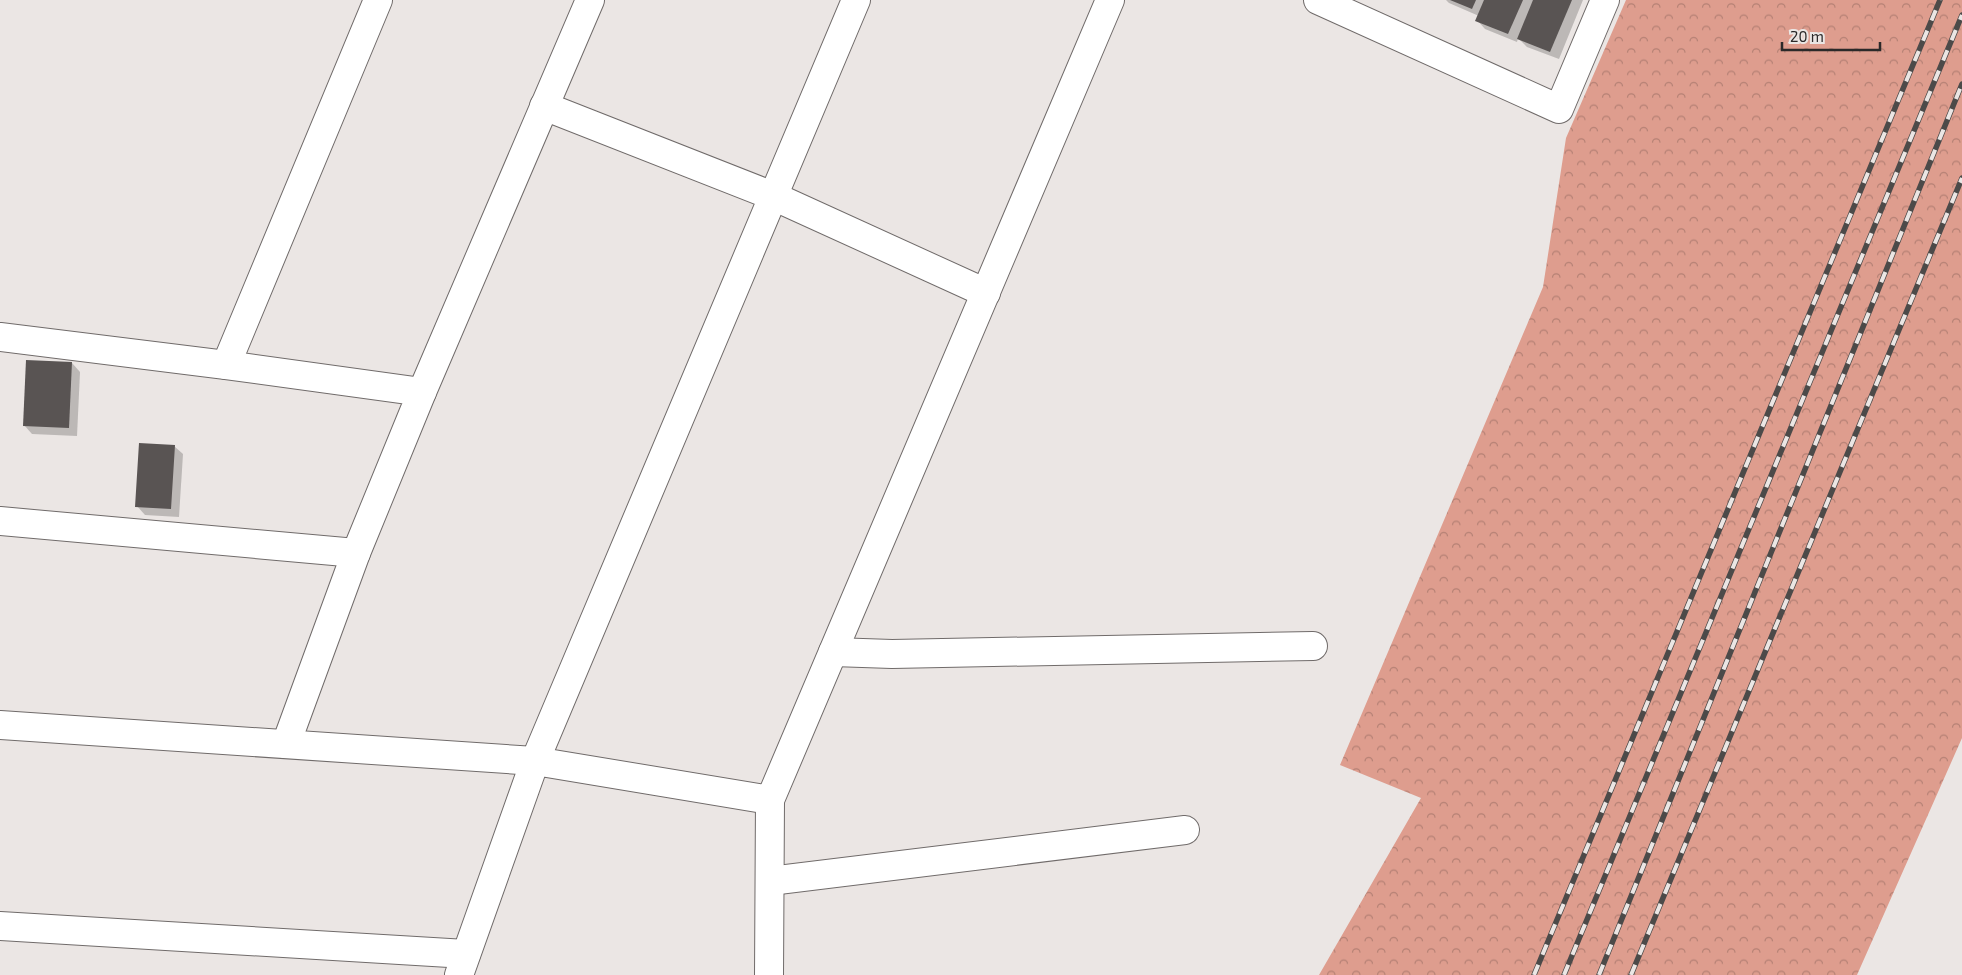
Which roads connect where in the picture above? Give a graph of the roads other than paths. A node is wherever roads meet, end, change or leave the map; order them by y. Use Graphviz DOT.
graph roads {
  1 [pos="378,0"];
  2 [pos="590,0"];
  3 [pos="856,0"];
  4 [pos="1110,0"];
  5 [pos="1318,0"];
  6 [pos="1605,0"];
  7 [pos="544,106"];
  8 [pos="773,196"];
  9 [pos="986,293"];
  10 [pos="0,337"];
  11 [pos="226,365"];
  12 [pos="422,392"];
  13 [pos="0,521"];
  14 [pos="356,553"];
  15 [pos="1313,646"];
  16 [pos="833,652"];
  17 [pos="0,725"];
  18 [pos="286,744"];
  19 [pos="535,762"];
  20 [pos="770,800"];
  21 [pos="1185,830"];
  22 [pos="770,881"];
  23 [pos="0,926"];
  24 [pos="463,965"];
  25 [pos="769,975"];
  1 -- 11 [label="street"];
  2 -- 7 [label="street"];
  3 -- 8 [label="street"];
  4 -- 9 [label="street"];
  5 -- 6 [label="street"];
  7 -- 8 [label="street"];
  7 -- 12 [label="street"];
  8 -- 9 [label="street"];
  8 -- 19 [label="street"];
  9 -- 16 [label="street"];
  10 -- 11 [label="street"];
  11 -- 12 [label="street"];
  12 -- 14 [label="street"];
  13 -- 14 [label="street"];
  14 -- 18 [label="street"];
  15 -- 16 [label="street"];
  16 -- 20 [label="street"];
  17 -- 18 [label="street"];
  18 -- 19 [label="street"];
  19 -- 20 [label="street"];
  19 -- 24 [label="street"];
  20 -- 22 [label="street"];
  21 -- 22 [label="street"];
  22 -- 25 [label="street"];
  23 -- 24 [label="street"];
}
